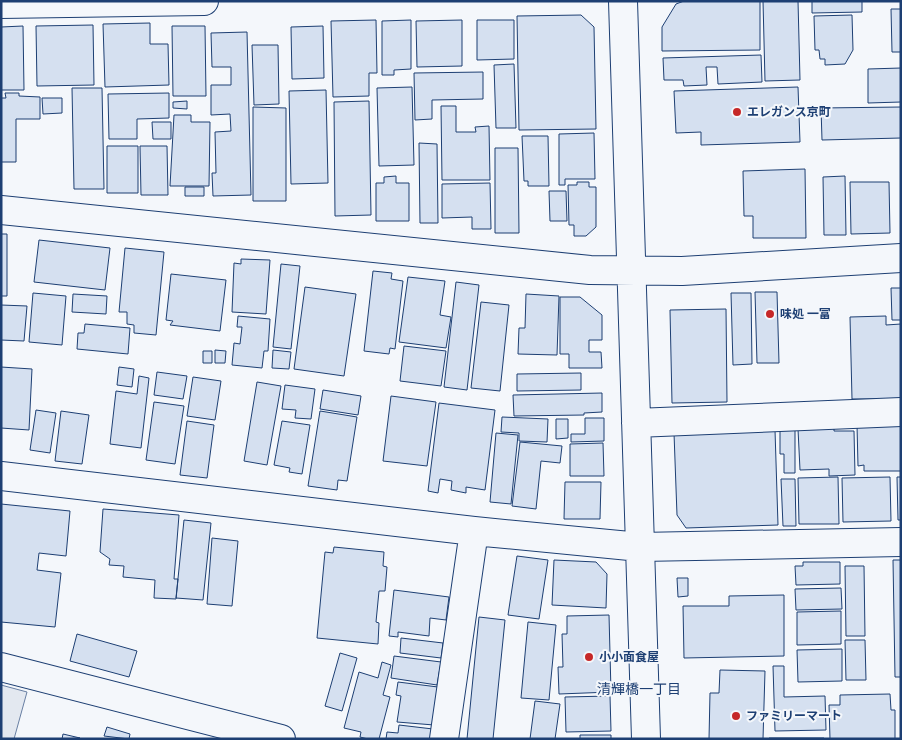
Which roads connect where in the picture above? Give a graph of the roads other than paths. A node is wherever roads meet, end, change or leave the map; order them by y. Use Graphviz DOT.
graph roads {
  1 [pos="204,1"];
  2 [pos="624,1"];
  3 [pos="1,4"];
  4 [pos="1,210"];
  5 [pos="901,258"];
  6 [pos="631,271"];
  7 [pos="901,412"];
  8 [pos="636,423"];
  9 [pos="1,476"];
  10 [pos="474,531"];
  11 [pos="901,542"];
  12 [pos="640,547"];
  13 [pos="1,667"];
  14 [pos="281,739"];
  15 [pos="444,739"];
  16 [pos="646,739"];
  1 -- 3 [label="street"];
  2 -- 6 [label="street"];
  4 -- 6 [label="street"];
  5 -- 6 [label="street"];
  6 -- 8 [label="street"];
  7 -- 8 [label="street"];
  8 -- 12 [label="street"];
  9 -- 10 [label="street"];
  10 -- 12 [label="street"];
  10 -- 15 [label="street"];
  11 -- 12 [label="street"];
  12 -- 16 [label="street"];
  13 -- 14 [label="street"];
}
